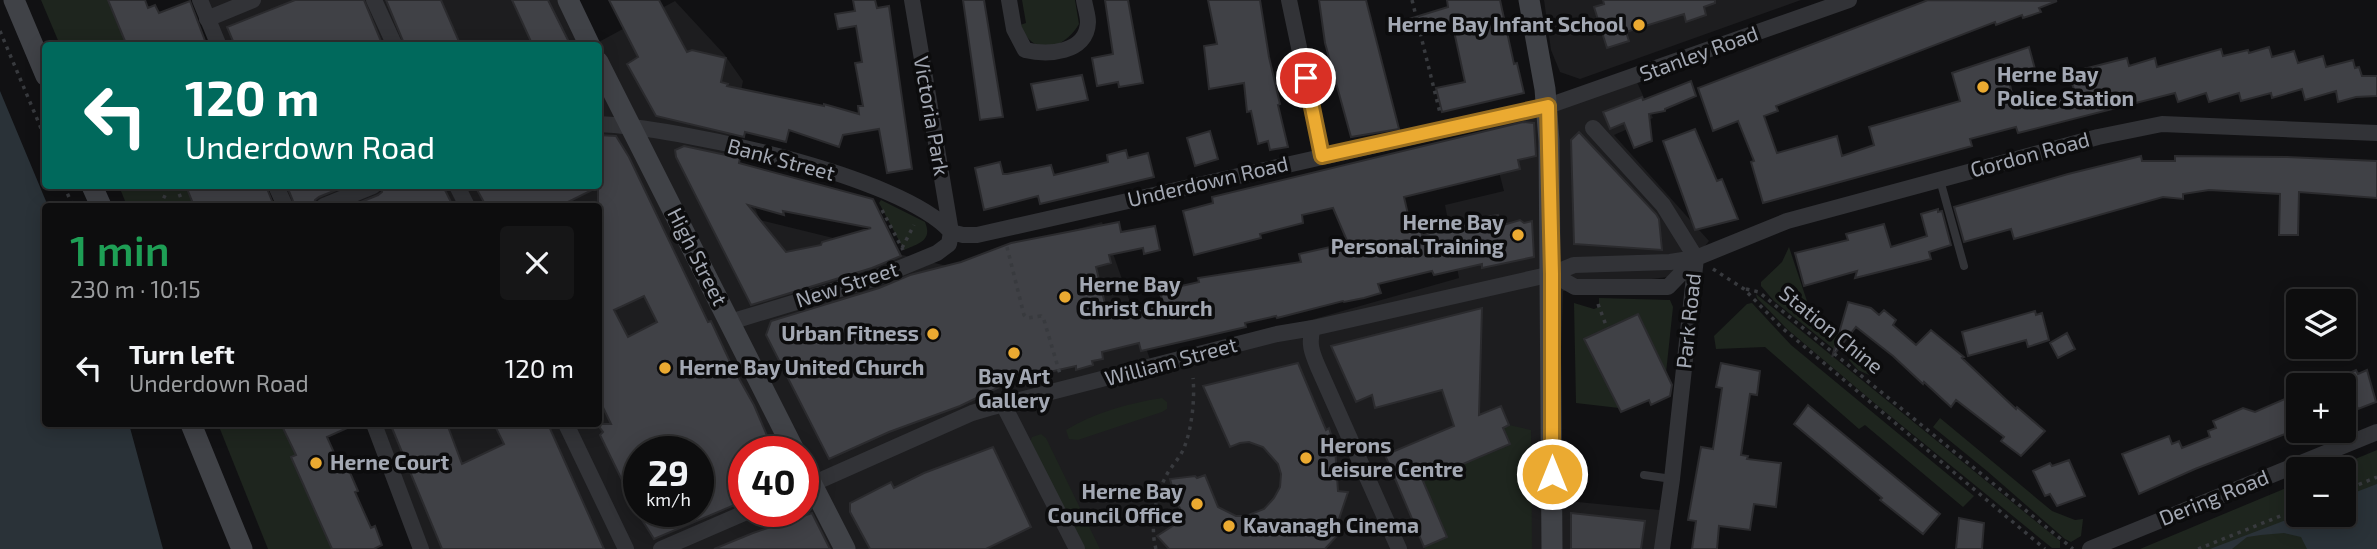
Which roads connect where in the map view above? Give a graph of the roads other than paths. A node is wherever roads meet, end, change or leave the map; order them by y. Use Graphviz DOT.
graph roads {
  1 [pos="14,0"];
  2 [pos="200,0"];
  3 [pos="253,0"];
  4 [pos="374,0"];
  5 [pos="568,0"];
  6 [pos="912,0"];
  7 [pos="1009,0"];
  8 [pos="1084,0"];
  9 [pos="1289,0"];
  10 [pos="1529,0"];
  11 [pos="1849,0"];
  12 [pos="208,19"];
  13 [pos="217,42"];
  14 [pos="393,42"];
  15 [pos="588,42"];
  16 [pos="42,66"];
  17 [pos="602,70"];
  18 [pos="1548,106"];
  19 [pos="602,124"];
  20 [pos="630,125"];
  21 [pos="1593,128"];
  22 [pos="2377,133"];
  23 [pos="1322,156"];
  24 [pos="1940,180"];
  25 [pos="366,189"];
  26 [pos="331,203"];
  27 [pos="951,232"];
  28 [pos="1696,258"];
  29 [pos="1964,266"];
  30 [pos="1552,274"];
  31 [pos="730,322"];
  32 [pos="1313,328"];
  33 [pos="1003,404"];
  34 [pos="192,427"];
  35 [pos="376,427"];
  36 [pos="567,427"];
  37 [pos="2377,432"];
  38 [pos="787,436"];
  39 [pos="819,474"];
  40 [pos="1644,475"];
  41 [pos="1672,479"];
  42 [pos="819,502"];
  43 [pos="728,520"];
  44 [pos="242,549"];
  45 [pos="421,549"];
  46 [pos="626,549"];
  47 [pos="661,549"];
  48 [pos="845,549"];
  49 [pos="1077,549"];
  50 [pos="1399,549"];
  51 [pos="1552,549"];
  52 [pos="1662,549"];
  53 [pos="2090,549"];
  1 -- 16 [label="street"];
  2 -- 12 [label="street"];
  3 -- 12 [label="street"];
  4 -- 14 [label="street"];
  5 -- 15 [label="street"];
  6 -- 27 [label="street, Victoria Park"];
  7 -- 8 [label="street"];
  9 -- 23 [label="street"];
  10 -- 18 [label="street"];
  11 -- 18 [label="street, Stanley Road"];
  12 -- 13 [label="street"];
  17 -- 20 [label="street, High Street"];
  18 -- 23 [label="street, Underdown Road"];
  18 -- 30 [label="street"];
  19 -- 20 [label="street, Bank Street"];
  20 -- 27 [label="street, Bank Street"];
  20 -- 31 [label="street, High Street"];
  21 -- 28 [label="street, Park Road"];
  22 -- 24 [label="street, Gordon Road"];
  23 -- 27 [label="street, Underdown Road"];
  24 -- 28 [label="street, Gordon Road"];
  24 -- 29 [label="lane"];
  25 -- 26 [label="street"];
  27 -- 31 [label="street, New Street"];
  28 -- 30 [label="street, Gordon Road"];
  28 -- 30 [label="street, Gordon Road"];
  28 -- 41 [label="street, Park Road"];
  30 -- 32 [label="street, William Street"];
  30 -- 51 [label="street"];
  31 -- 38 [label="street, High Street"];
  32 -- 33 [label="street, William Street"];
  32 -- 50 [label="street"];
  33 -- 39 [label="street, William Street"];
  33 -- 49 [label="street"];
  34 -- 44 [label="street"];
  35 -- 45 [label="street"];
  36 -- 46 [label="street"];
  37 -- 53 [label="street, Dering Road"];
  40 -- 41 [label="lane"];
  41 -- 52 [label="street, Park Road"];
  42 -- 48 [label="street"];
  43 -- 47 [label="street"];
}
